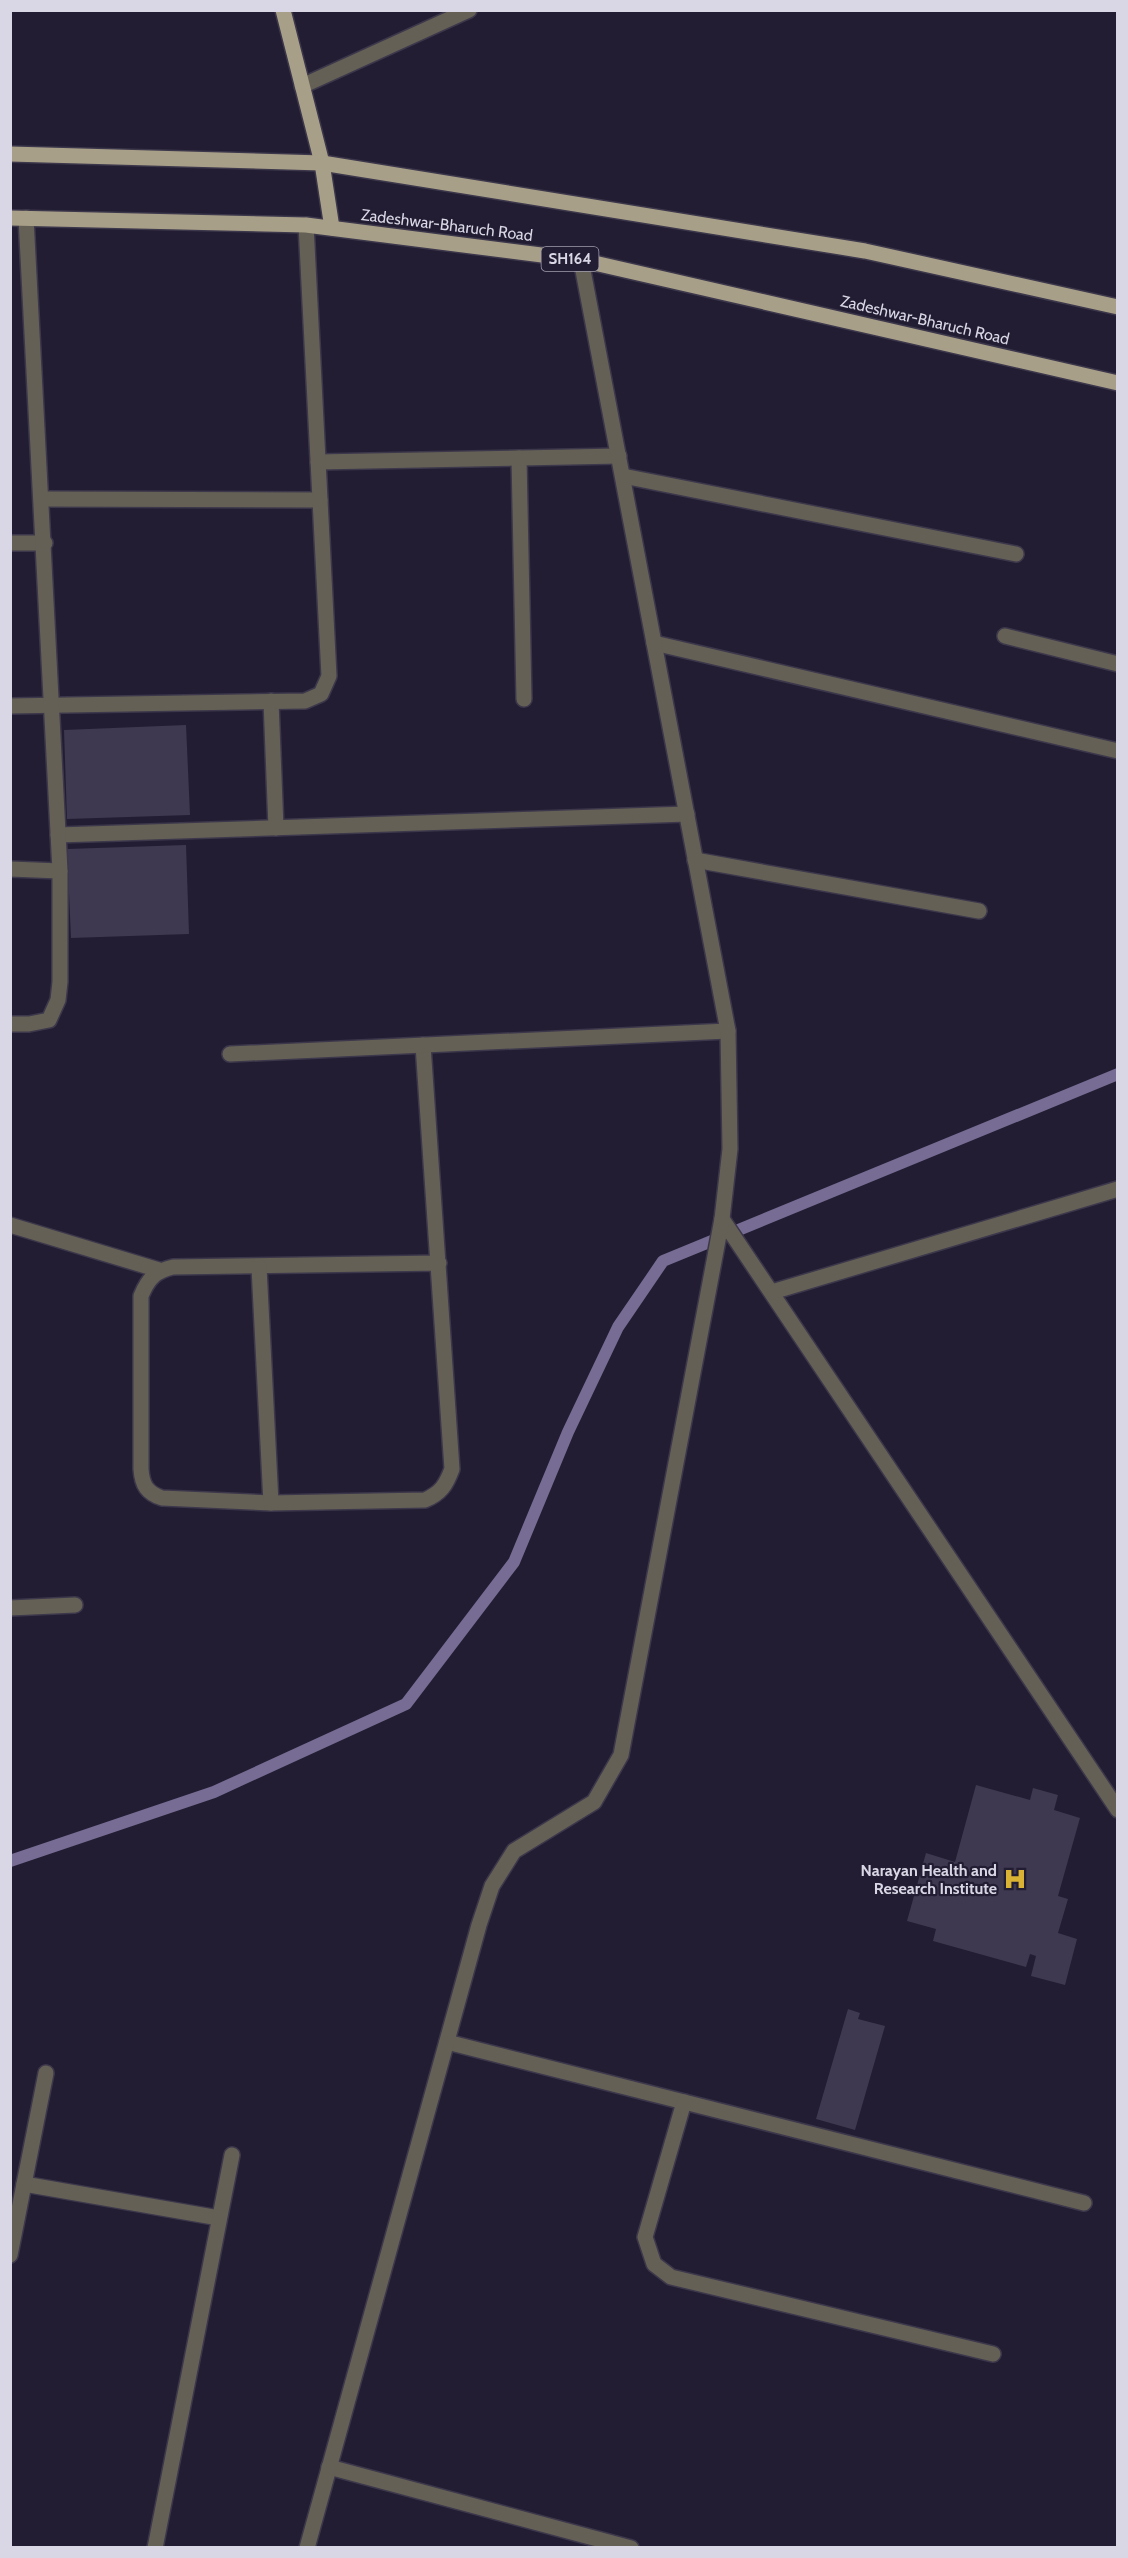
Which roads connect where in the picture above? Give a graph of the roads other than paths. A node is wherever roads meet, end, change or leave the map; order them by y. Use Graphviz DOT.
graph roads {
  1 [pos="283,10"];
  2 [pos="468,10"];
  3 [pos="302,86"];
  4 [pos="10,154"];
  5 [pos="322,163"];
  6 [pos="10,218"];
  7 [pos="26,218"];
  8 [pos="306,225"];
  9 [pos="332,228"];
  10 [pos="581,260"];
  11 [pos="1118,308"];
  12 [pos="1118,383"];
  13 [pos="619,456"];
  14 [pos="519,458"];
  15 [pos="318,462"];
  16 [pos="623,476"];
  17 [pos="42,499"];
  18 [pos="320,500"];
  19 [pos="10,543"];
  20 [pos="45,543"];
  21 [pos="1016,554"];
  22 [pos="1005,636"];
  23 [pos="654,643"];
  24 [pos="1118,664"];
  25 [pos="524,699"];
  26 [pos="272,701"];
  27 [pos="52,705"];
  28 [pos="10,706"];
  29 [pos="1118,751"];
  30 [pos="687,814"];
  31 [pos="276,828"];
  32 [pos="58,835"];
  33 [pos="695,860"];
  34 [pos="10,869"];
  35 [pos="60,870"];
  36 [pos="980,910"];
  37 [pos="10,1024"];
  38 [pos="728,1031"];
  39 [pos="423,1045"];
  40 [pos="230,1053"];
  41 [pos="1118,1189"];
  42 [pos="722,1219"];
  43 [pos="10,1225"];
  44 [pos="439,1263"];
  45 [pos="259,1268"];
  46 [pos="159,1270"];
  47 [pos="772,1292"];
  48 [pos="271,1503"];
  49 [pos="75,1605"];
  50 [pos="10,1608"];
  51 [pos="1118,1810"];
  52 [pos="447,2042"];
  53 [pos="46,2073"];
  54 [pos="684,2102"];
  55 [pos="232,2155"];
  56 [pos="24,2184"];
  57 [pos="1084,2203"];
  58 [pos="219,2218"];
  59 [pos="10,2255"];
  60 [pos="993,2354"];
  61 [pos="329,2467"];
  62 [pos="155,2547"];
  63 [pos="307,2547"];
  64 [pos="631,2547"];
  1 -- 3 [label="main road"];
  2 -- 3 [label="street"];
  3 -- 5 [label="main road"];
  4 -- 5 [label="main road"];
  5 -- 9 [label="main road"];
  5 -- 11 [label="main road"];
  6 -- 7 [label="main road, Zadeshwar-Bharuch Road / SH164"];
  7 -- 8 [label="main road, Zadeshwar-Bharuch Road / SH164"];
  7 -- 17 [label="street"];
  8 -- 9 [label="main road, Zadeshwar-Bharuch Road / SH164"];
  8 -- 15 [label="street"];
  9 -- 10 [label="main road, Zadeshwar-Bharuch Road / SH164"];
  10 -- 12 [label="main road, Zadeshwar-Bharuch Road / SH164"];
  10 -- 13 [label="street"];
  13 -- 14 [label="street"];
  13 -- 16 [label="street"];
  14 -- 15 [label="street"];
  14 -- 25 [label="street"];
  15 -- 18 [label="street"];
  16 -- 21 [label="street"];
  16 -- 23 [label="street"];
  17 -- 18 [label="street"];
  17 -- 20 [label="street"];
  18 -- 26 [label="street"];
  19 -- 20 [label="street"];
  20 -- 27 [label="street"];
  22 -- 24 [label="street"];
  23 -- 29 [label="street"];
  23 -- 30 [label="street"];
  26 -- 27 [label="street"];
  26 -- 31 [label="street"];
  27 -- 28 [label="street"];
  27 -- 32 [label="street"];
  30 -- 31 [label="street"];
  30 -- 33 [label="street"];
  31 -- 32 [label="street"];
  32 -- 35 [label="street"];
  33 -- 36 [label="street"];
  33 -- 38 [label="street"];
  34 -- 35 [label="street"];
  35 -- 37 [label="street"];
  38 -- 39 [label="street"];
  38 -- 42 [label="street"];
  39 -- 40 [label="street"];
  39 -- 44 [label="street"];
  41 -- 47 [label="street"];
  42 -- 47 [label="street"];
  42 -- 52 [label="street"];
  43 -- 46 [label="street"];
  44 -- 45 [label="street"];
  44 -- 48 [label="street"];
  45 -- 46 [label="street"];
  45 -- 48 [label="street"];
  46 -- 48 [label="street"];
  47 -- 51 [label="street"];
  49 -- 50 [label="street"];
  52 -- 54 [label="street"];
  52 -- 61 [label="street"];
  53 -- 56 [label="street"];
  54 -- 57 [label="street"];
  54 -- 60 [label="street"];
  55 -- 58 [label="street"];
  56 -- 58 [label="street"];
  56 -- 59 [label="street"];
  58 -- 62 [label="street"];
  61 -- 63 [label="street"];
  61 -- 64 [label="street"];
}
